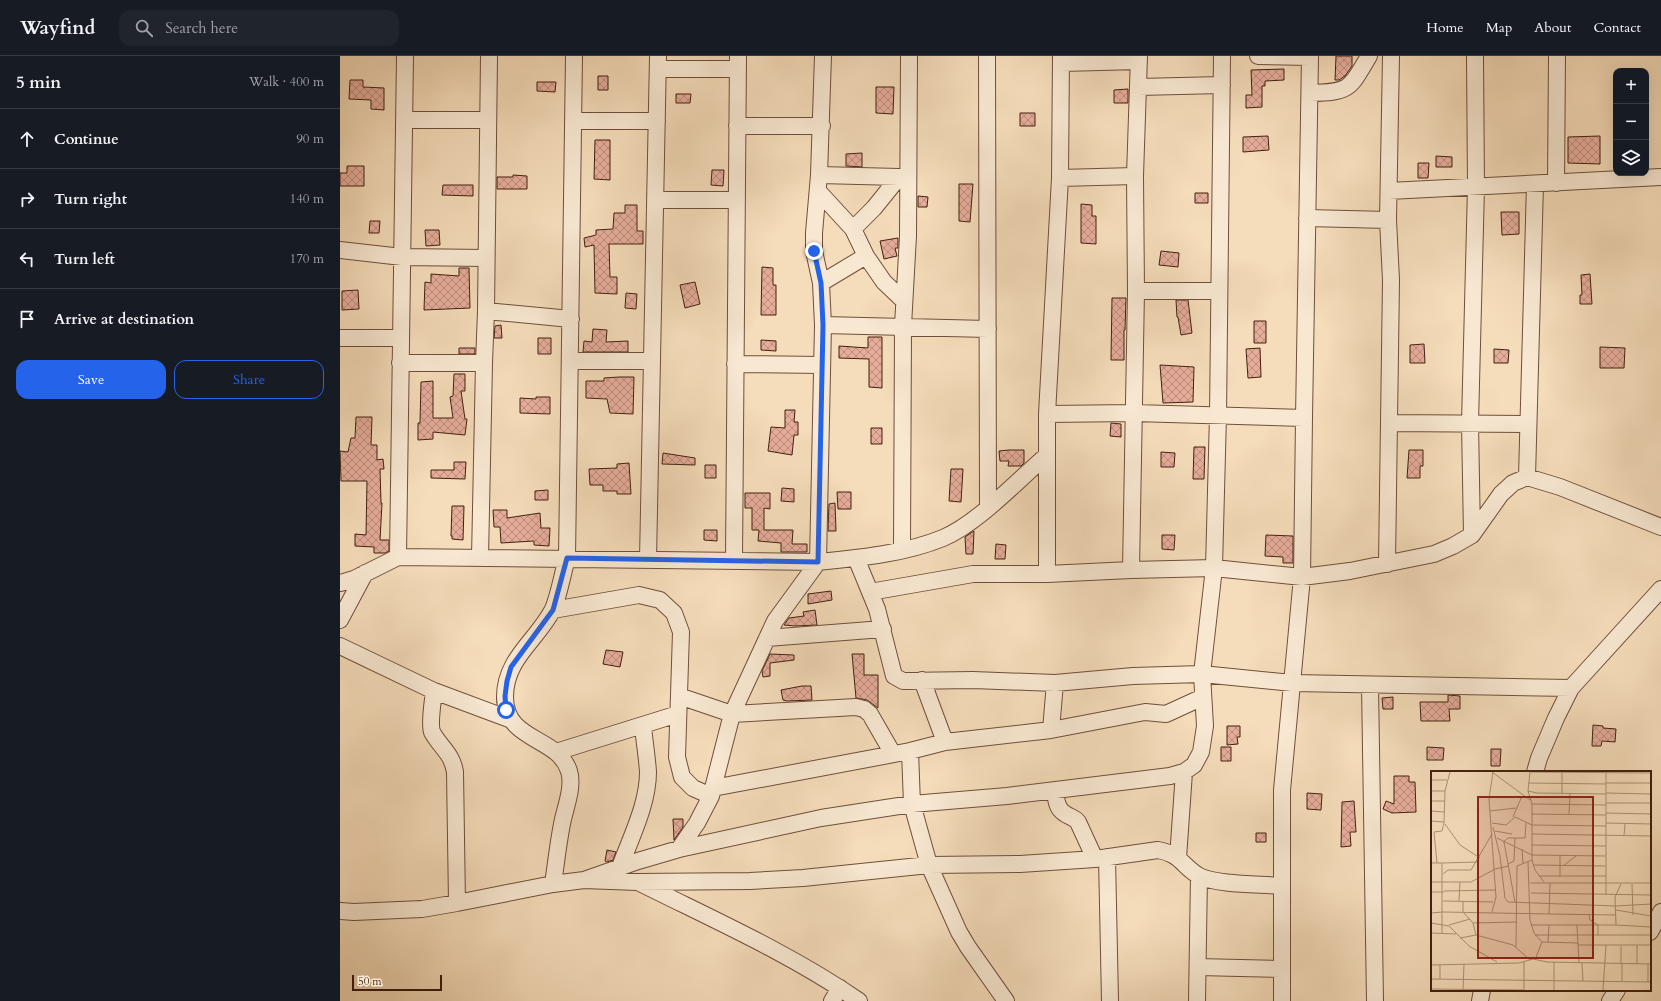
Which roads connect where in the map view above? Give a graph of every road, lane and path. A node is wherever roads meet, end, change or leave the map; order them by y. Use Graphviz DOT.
graph roads {
  1 [pos="405,56"];
  2 [pos="489,56"];
  3 [pos="574,56"];
  4 [pos="823,56"];
  5 [pos="909,56"];
  6 [pos="987,56"];
  7 [pos="1222,56"];
  8 [pos="1258,56"];
  9 [pos="1310,56"];
  10 [pos="1369,56"];
  11 [pos="1391,56"];
  12 [pos="1475,56"];
  13 [pos="1557,56"];
  14 [pos="1139,59"];
  15 [pos="1061,60"];
  16 [pos="658,62"];
  17 [pos="738,62"];
  18 [pos="1222,86"];
  19 [pos="1138,87"];
  20 [pos="1310,93"];
  21 [pos="404,120"];
  22 [pos="488,120"];
  23 [pos="573,121"];
  24 [pos="657,121"];
  25 [pos="737,126"];
  26 [pos="822,126"];
  27 [pos="819,175"];
  28 [pos="1135,176"];
  29 [pos="1661,176"];
  30 [pos="904,177"];
  31 [pos="1060,178"];
  32 [pos="1556,183"];
  33 [pos="1536,184"];
  34 [pos="1476,186"];
  35 [pos="818,191"];
  36 [pos="1389,191"];
  37 [pos="655,200"];
  38 [pos="737,200"];
  39 [pos="1307,218"];
  40 [pos="1388,220"];
  41 [pos="853,229"];
  42 [pos="340,250"];
  43 [pos="866,256"];
  44 [pos="402,257"];
  45 [pos="486,258"];
  46 [pos="821,283"];
  47 [pos="1136,291"];
  48 [pos="1218,291"];
  49 [pos="904,301"];
  50 [pos="486,311"];
  51 [pos="571,320"];
  52 [pos="823,325"];
  53 [pos="902,326"];
  54 [pos="988,329"];
  55 [pos="340,338"];
  56 [pos="401,338"];
  57 [pos="570,361"];
  58 [pos="652,361"];
  59 [pos="400,363"];
  60 [pos="484,363"];
  61 [pos="735,364"];
  62 [pos="822,365"];
  63 [pos="1134,413"];
  64 [pos="1046,414"];
  65 [pos="1218,415"];
  66 [pos="1304,418"];
  67 [pos="1389,423"];
  68 [pos="1470,423"];
  69 [pos="1528,424"];
  70 [pos="1046,456"];
  71 [pos="1527,477"];
  72 [pos="988,507"];
  73 [pos="1661,527"];
  74 [pos="1472,535"];
  75 [pos="902,550"];
  76 [pos="398,557"];
  77 [pos="480,558"];
  78 [pos="567,558"];
  79 [pos="856,558"];
  80 [pos="648,560"];
  81 [pos="734,560"];
  82 [pos="818,562"];
  83 [pos="1387,564"];
  84 [pos="1214,568"];
  85 [pos="1131,570"];
  86 [pos="365,573"];
  87 [pos="1046,574"];
  88 [pos="1302,577"];
  89 [pos="340,583"];
  90 [pos="1661,589"];
  91 [pos="870,592"];
  92 [pos="553,610"];
  93 [pos="340,620"];
  94 [pos="883,629"];
  95 [pos="767,638"];
  96 [pos="340,646"];
  97 [pos="1202,674"];
  98 [pos="922,680"];
  99 [pos="1054,683"];
  100 [pos="1292,683"];
  101 [pos="1370,685"];
  102 [pos="1571,688"];
  103 [pos="434,691"];
  104 [pos="679,696"];
  105 [pos="1203,697"];
  106 [pos="678,714"];
  107 [pos="732,714"];
  108 [pos="509,719"];
  109 [pos="643,725"];
  110 [pos="1051,730"];
  111 [pos="945,742"];
  112 [pos="910,750"];
  113 [pos="556,752"];
  114 [pos="893,754"];
  115 [pos="1535,771"];
  116 [pos="1184,772"];
  117 [pos="1054,790"];
  118 [pos="712,792"];
  119 [pos="912,804"];
  120 [pos="679,849"];
  121 [pos="1101,858"];
  122 [pos="1178,858"];
  123 [pos="929,865"];
  124 [pos="620,867"];
  125 [pos="1199,876"];
  126 [pos="584,880"];
  127 [pos="638,882"];
  128 [pos="553,884"];
  129 [pos="1281,886"];
  130 [pos="457,903"];
  131 [pos="340,911"];
  132 [pos="1661,912"];
  133 [pos="1651,930"];
  134 [pos="1198,968"];
  135 [pos="1282,969"];
  136 [pos="1482,991"];
  137 [pos="1615,991"];
  138 [pos="836,994"];
  139 [pos="859,1001"];
  140 [pos="1006,1001"];
  141 [pos="1110,1001"];
  142 [pos="1198,1001"];
  143 [pos="1282,1001"];
  144 [pos="1375,1001"];
  145 [pos="1480,1001"];
  146 [pos="1610,1001"];
  1 -- 21 [label="street"];
  2 -- 22 [label="street"];
  3 -- 23 [label="street"];
  4 -- 26 [label="street"];
  5 -- 30 [label="street"];
  6 -- 54 [label="street"];
  7 -- 18 [label="street"];
  8 -- 9 [label="street"];
  9 -- 20 [label="street"];
  10 -- 20 [label="street"];
  11 -- 36 [label="street"];
  12 -- 34 [label="street"];
  13 -- 32 [label="street"];
  14 -- 15 [label="street"];
  14 -- 19 [label="street"];
  15 -- 31 [label="street"];
  16 -- 17 [label="street"];
  16 -- 24 [label="street"];
  17 -- 25 [label="street"];
  18 -- 19 [label="street"];
  18 -- 48 [label="street"];
  19 -- 28 [label="street"];
  20 -- 39 [label="street"];
  21 -- 22 [label="street"];
  21 -- 44 [label="street"];
  22 -- 45 [label="street"];
  23 -- 24 [label="street"];
  23 -- 51 [label="street"];
  24 -- 37 [label="street"];
  25 -- 26 [label="street"];
  25 -- 38 [label="street"];
  26 -- 27 [label="street"];
  27 -- 30 [label="street"];
  27 -- 35 [label="street"];
  28 -- 31 [label="street"];
  28 -- 47 [label="street"];
  29 -- 32 [label="street"];
  30 -- 41 [label="street"];
  30 -- 49 [label="street"];
  31 -- 64 [label="street"];
  32 -- 33 [label="street"];
  33 -- 34 [label="street"];
  33 -- 69 [label="street"];
  34 -- 36 [label="street"];
  34 -- 68 [label="street"];
  35 -- 41 [label="street"];
  35 -- 46 [label="street"];
  36 -- 40 [label="street"];
  37 -- 38 [label="street"];
  37 -- 58 [label="street"];
  38 -- 61 [label="street"];
  39 -- 40 [label="street"];
  39 -- 66 [label="street"];
  40 -- 67 [label="street"];
  41 -- 43 [label="street"];
  42 -- 44 [label="street"];
  43 -- 46 [label="street"];
  43 -- 49 [label="street"];
  44 -- 45 [label="street"];
  44 -- 56 [label="street"];
  45 -- 50 [label="street"];
  46 -- 52 [label="street"];
  47 -- 48 [label="street"];
  47 -- 63 [label="street"];
  48 -- 65 [label="street"];
  49 -- 53 [label="street"];
  50 -- 51 [label="street"];
  50 -- 60 [label="street"];
  51 -- 57 [label="street"];
  52 -- 53 [label="street"];
  52 -- 62 [label="street"];
  53 -- 54 [label="street"];
  53 -- 75 [label="street"];
  54 -- 72 [label="street"];
  55 -- 56 [label="street"];
  56 -- 59 [label="street"];
  57 -- 58 [label="street"];
  57 -- 78 [label="street"];
  58 -- 80 [label="street"];
  59 -- 60 [label="street"];
  59 -- 76 [label="street"];
  60 -- 77 [label="street"];
  61 -- 62 [label="street"];
  61 -- 81 [label="street"];
  62 -- 82 [label="street"];
  63 -- 64 [label="street"];
  63 -- 65 [label="street"];
  63 -- 85 [label="street"];
  64 -- 70 [label="street"];
  65 -- 66 [label="street"];
  65 -- 84 [label="street"];
  66 -- 88 [label="street"];
  67 -- 68 [label="street"];
  67 -- 83 [label="street"];
  68 -- 69 [label="street"];
  68 -- 74 [label="street"];
  69 -- 71 [label="street"];
  70 -- 72 [label="street"];
  70 -- 87 [label="street"];
  71 -- 73 [label="street"];
  71 -- 74 [label="street"];
  72 -- 75 [label="street"];
  74 -- 83 [label="street"];
  75 -- 79 [label="street"];
  76 -- 77 [label="street"];
  76 -- 86 [label="street"];
  77 -- 78 [label="street"];
  78 -- 80 [label="street"];
  78 -- 92 [label="street"];
  79 -- 82 [label="street"];
  79 -- 91 [label="street"];
  80 -- 81 [label="street"];
  81 -- 82 [label="street"];
  82 -- 95 [label="street"];
  83 -- 88 [label="street"];
  84 -- 85 [label="street"];
  84 -- 88 [label="street"];
  84 -- 97 [label="street"];
  85 -- 87 [label="street"];
  86 -- 89 [label="street"];
  86 -- 93 [label="street"];
  87 -- 91 [label="street"];
  88 -- 100 [label="street"];
  90 -- 102 [label="street"];
  91 -- 94 [label="street"];
  92 -- 104 [label="street"];
  92 -- 108 [label="street"];
  94 -- 95 [label="street"];
  94 -- 98 [label="street"];
  95 -- 107 [label="street"];
  96 -- 103 [label="street"];
  97 -- 99 [label="street"];
  97 -- 100 [label="street"];
  97 -- 105 [label="street"];
  98 -- 99 [label="street"];
  98 -- 111 [label="street"];
  99 -- 110 [label="street"];
  100 -- 101 [label="street"];
  100 -- 129 [label="street"];
  101 -- 102 [label="street"];
  101 -- 144 [label="street"];
  102 -- 115 [label="street"];
  103 -- 108 [label="street"];
  103 -- 130 [label="street"];
  104 -- 106 [label="street"];
  104 -- 107 [label="street"];
  105 -- 110 [label="street"];
  105 -- 116 [label="street"];
  106 -- 109 [label="street"];
  106 -- 118 [label="street"];
  107 -- 114 [label="street"];
  107 -- 118 [label="street"];
  108 -- 113 [label="street"];
  109 -- 113 [label="street"];
  109 -- 124 [label="street"];
  110 -- 111 [label="street"];
  111 -- 112 [label="street"];
  112 -- 114 [label="street"];
  112 -- 119 [label="street"];
  113 -- 128 [label="street"];
  114 -- 118 [label="street"];
  116 -- 117 [label="street"];
  116 -- 122 [label="street"];
  117 -- 119 [label="street"];
  117 -- 121 [label="street"];
  118 -- 120 [label="street"];
  119 -- 120 [label="street"];
  119 -- 123 [label="street"];
  120 -- 124 [label="street"];
  121 -- 122 [label="street"];
  121 -- 123 [label="street"];
  121 -- 141 [label="street"];
  122 -- 125 [label="street"];
  123 -- 127 [label="street"];
  123 -- 140 [label="street"];
  124 -- 126 [label="street"];
  125 -- 129 [label="street"];
  125 -- 134 [label="street"];
  126 -- 127 [label="street"];
  126 -- 128 [label="street"];
  127 -- 138 [label="street"];
  128 -- 130 [label="street"];
  129 -- 135 [label="street"];
  130 -- 131 [label="street"];
  132 -- 133 [label="street"];
  134 -- 135 [label="street"];
  134 -- 142 [label="street"];
  135 -- 143 [label="street"];
  136 -- 145 [label="street"];
  137 -- 146 [label="street"];
  138 -- 139 [label="street"];
}
